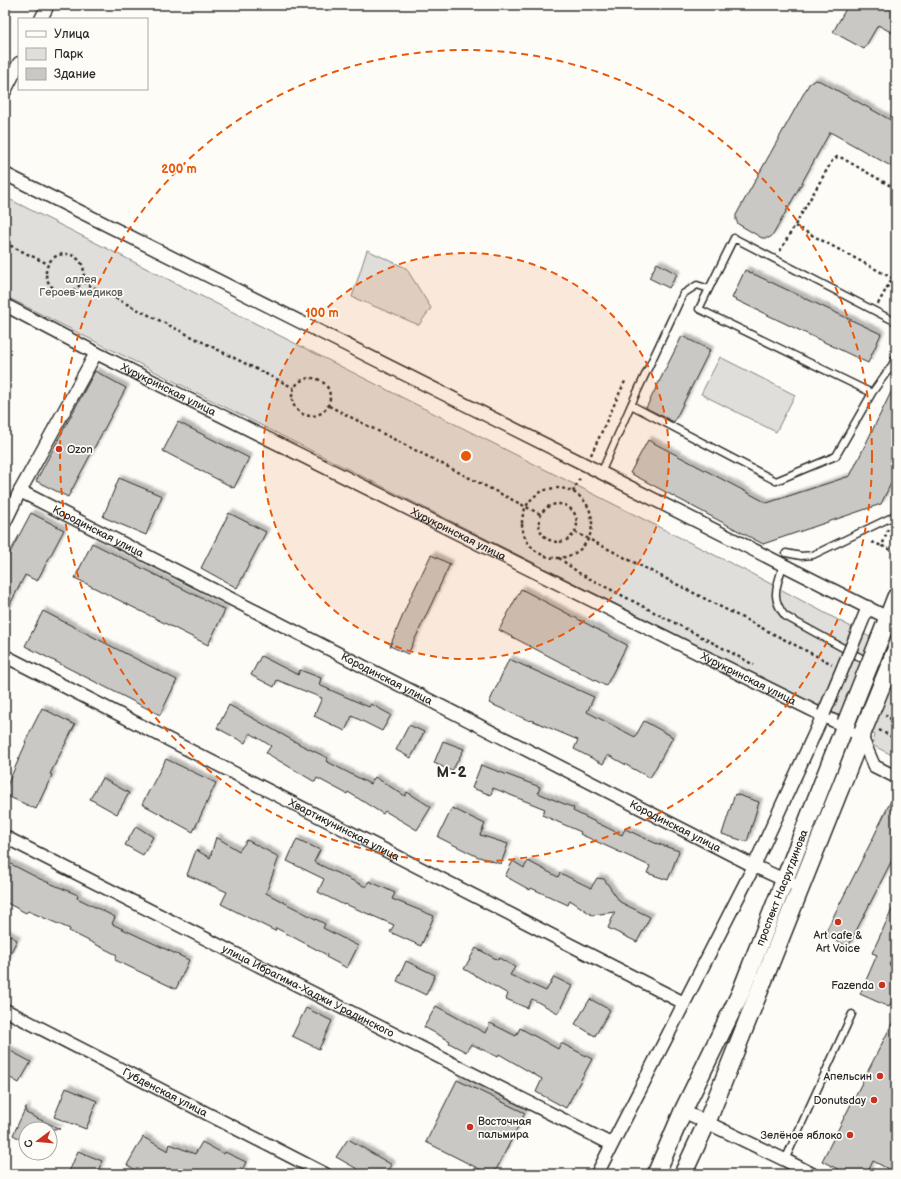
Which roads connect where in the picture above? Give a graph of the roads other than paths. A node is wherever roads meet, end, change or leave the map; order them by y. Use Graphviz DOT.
graph roads {
  1 [pos="48,5"];
  2 [pos="42,18"];
  3 [pos="18,65"];
  4 [pos="5,91"];
  5 [pos="5,174"];
  6 [pos="709,289"];
  7 [pos="5,306"];
  8 [pos="896,322"];
  9 [pos="96,353"];
  10 [pos="896,357"];
  11 [pos="894,366"];
  12 [pos="872,393"];
  13 [pos="631,405"];
  14 [pos="602,473"];
  15 [pos="20,491"];
  16 [pos="894,515"];
  17 [pos="5,522"];
  18 [pos="784,559"];
  19 [pos="896,597"];
  20 [pos="868,607"];
  21 [pos="892,620"];
  22 [pos="896,650"];
  23 [pos="5,656"];
  24 [pos="896,677"];
  25 [pos="824,714"];
  26 [pos="845,724"];
  27 [pos="862,733"];
  28 [pos="896,777"];
  29 [pos="5,836"];
  30 [pos="754,866"];
  31 [pos="785,879"];
  32 [pos="800,887"];
  33 [pos="684,1003"];
  34 [pos="5,1010"];
  35 [pos="852,1014"];
  36 [pos="683,1111"];
  37 [pos="707,1122"];
  38 [pos="611,1144"];
  39 [pos="785,1160"];
  40 [pos="325,1174"];
  41 [pos="597,1174"];
  42 [pos="656,1174"];
  43 [pos="683,1174"];
  44 [pos="812,1174"];
  1 -- 2 [label="street"];
  3 -- 4 [label="street"];
  5 -- 14 [label="street"];
  6 -- 8 [label="lane"];
  6 -- 12 [label="lane"];
  6 -- 13 [label="lane"];
  7 -- 9 [label="street, Хурукринская улица"];
  9 -- 15 [label="street"];
  9 -- 25 [label="street, Хурукринская улица"];
  10 -- 11 [label="lane"];
  11 -- 12 [label="lane"];
  12 -- 13 [label="lane"];
  13 -- 14 [label="lane"];
  14 -- 18 [label="street"];
  15 -- 17 [label="street"];
  15 -- 30 [label="street, Кородинская улица"];
  16 -- 18 [label="lane"];
  18 -- 20 [label="street"];
  18 -- 24 [label="lane"];
  19 -- 21 [label="main road, проспект Насрутдинова"];
  20 -- 21 [label="street"];
  20 -- 25 [label="street, bridge"];
  21 -- 26 [label="main road, проспект Насрутдинова, bridge"];
  22 -- 27 [label="main road, проспект Насрутдинова, bridge"];
  23 -- 33 [label="street, Хвартикунинская улица"];
  25 -- 26 [label="street, Хурукринская улица"];
  25 -- 30 [label="street"];
  26 -- 27 [label="street, Хурукринская улица"];
  26 -- 31 [label="main road, проспект Насрутдинова"];
  27 -- 28 [label="street"];
  27 -- 32 [label="main road, проспект Насрутдинова"];
  29 -- 38 [label="street, улица Ибрагима-Хаджи Урадинского"];
  30 -- 31 [label="street, Кородинская улица"];
  30 -- 33 [label="street"];
  31 -- 32 [label="street, Кородинская улица"];
  31 -- 36 [label="main road, проспект Насрутдинова"];
  32 -- 37 [label="main road, проспект Насрутдинова"];
  33 -- 38 [label="street"];
  34 -- 40 [label="street, Губденская улица"];
  35 -- 39 [label="lane"];
  36 -- 37 [label="street"];
  36 -- 42 [label="main road, проспект Насрутдинова"];
  37 -- 39 [label="street"];
  37 -- 43 [label="main road, проспект Насрутдинова"];
  38 -- 41 [label="street"];
  39 -- 44 [label="street"];
}
